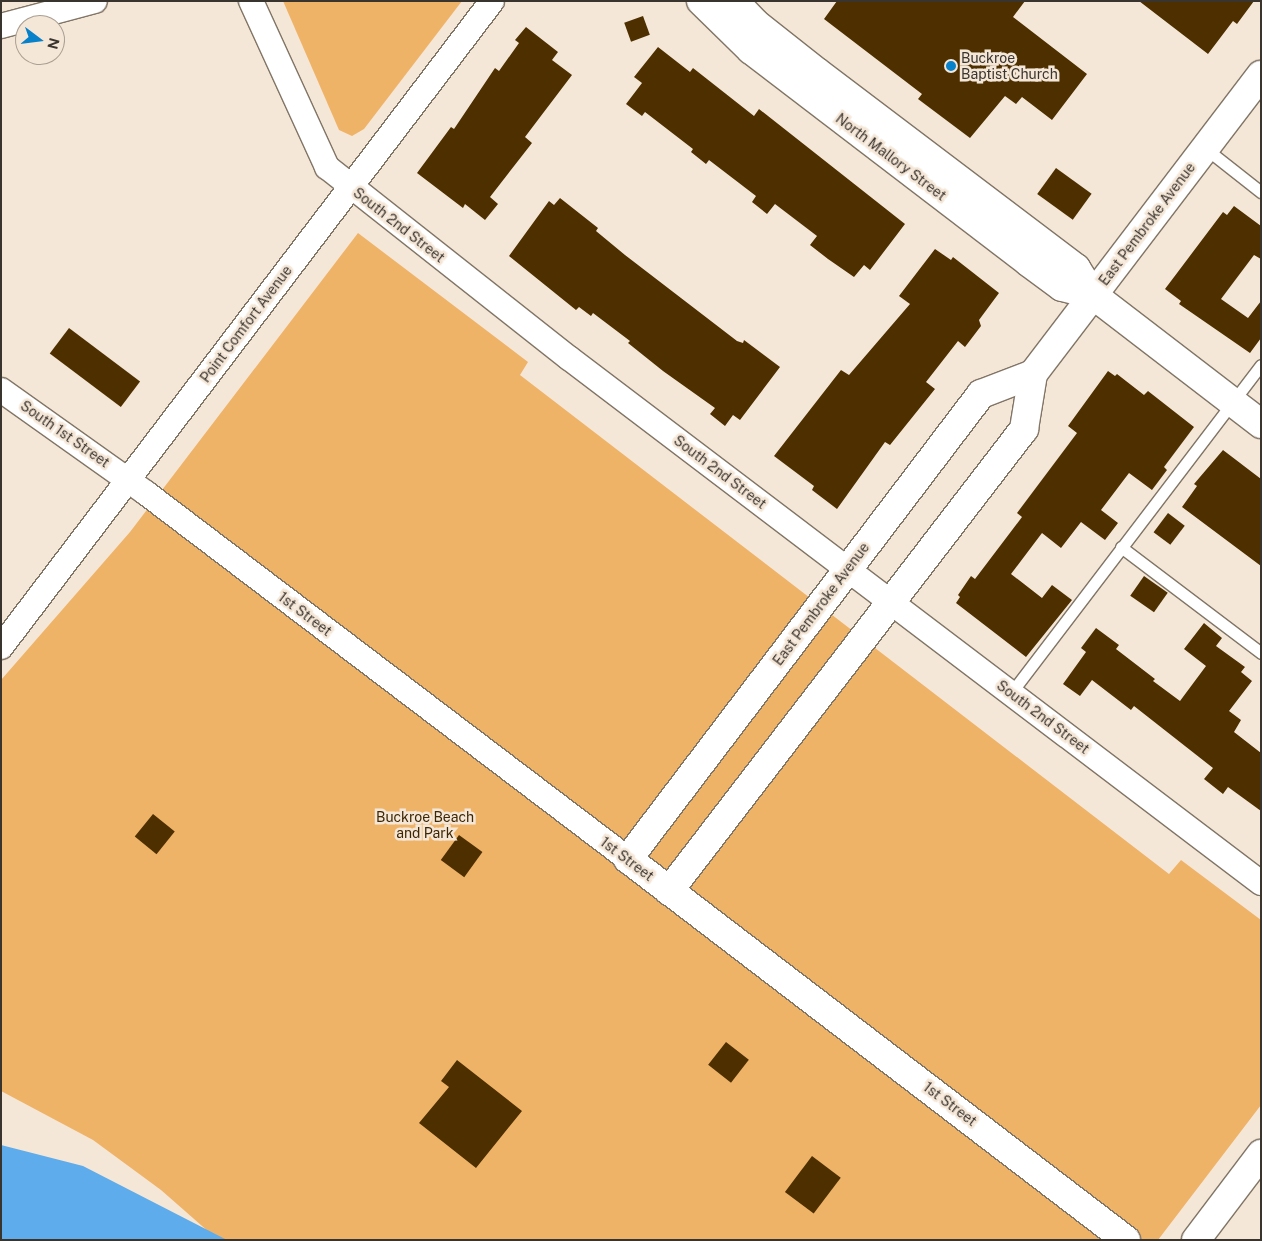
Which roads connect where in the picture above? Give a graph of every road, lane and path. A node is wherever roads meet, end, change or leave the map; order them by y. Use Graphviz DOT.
graph roads {
  1 [pos="95,1"];
  2 [pos="251,1"];
  3 [pos="492,1"];
  4 [pos="701,1"];
  5 [pos="734,1"];
  6 [pos="1,26"];
  7 [pos="1261,75"];
  8 [pos="1205,148"];
  9 [pos="351,187"];
  10 [pos="1261,192"];
  11 [pos="1093,295"];
  12 [pos="1261,365"];
  13 [pos="1033,374"];
  14 [pos="1,390"];
  15 [pos="1232,402"];
  16 [pos="1261,424"];
  17 [pos="128,479"];
  18 [pos="1122,547"];
  19 [pos="848,569"];
  20 [pos="892,603"];
  21 [pos="1,647"];
  22 [pos="1261,653"];
  23 [pos="1011,693"];
  24 [pos="628,859"];
  25 [pos="1260,880"];
  26 [pos="669,891"];
  27 [pos="1261,1154"];
  28 [pos="1126,1240"];
  29 [pos="1196,1240"];
  1 -- 6 [label="street"];
  2 -- 9 [label="street, South 2nd Street"];
  3 -- 9 [label="street, Point Comfort Avenue"];
  4 -- 11 [label="street, North Mallory Street"];
  5 -- 11 [label="street, North Mallory Street"];
  7 -- 8 [label="street, East Pembroke Avenue"];
  8 -- 10 [label="lane"];
  8 -- 11 [label="street, East Pembroke Avenue"];
  9 -- 17 [label="street, Point Comfort Avenue"];
  9 -- 19 [label="street, South 2nd Street"];
  11 -- 13 [label="street, East Pembroke Avenue"];
  11 -- 15 [label="street, North Mallory Street"];
  12 -- 15 [label="lane"];
  13 -- 19 [label="street, East Pembroke Avenue"];
  13 -- 20 [label="street, East Pembroke Avenue"];
  14 -- 17 [label="street, South 1st Street"];
  15 -- 16 [label="street, North Mallory Street"];
  15 -- 18 [label="lane"];
  17 -- 21 [label="street, Point Comfort Avenue"];
  17 -- 24 [label="street, 1st Street"];
  18 -- 22 [label="lane"];
  18 -- 23 [label="lane"];
  19 -- 20 [label="street, South 2nd Street"];
  19 -- 24 [label="street, East Pembroke Avenue"];
  20 -- 23 [label="street, South 2nd Street"];
  20 -- 26 [label="street, East Pembroke Avenue"];
  23 -- 25 [label="street, South 2nd Street"];
  24 -- 26 [label="street, 1st Street"];
  26 -- 28 [label="street, 1st Street"];
  27 -- 29 [label="street"];
}
